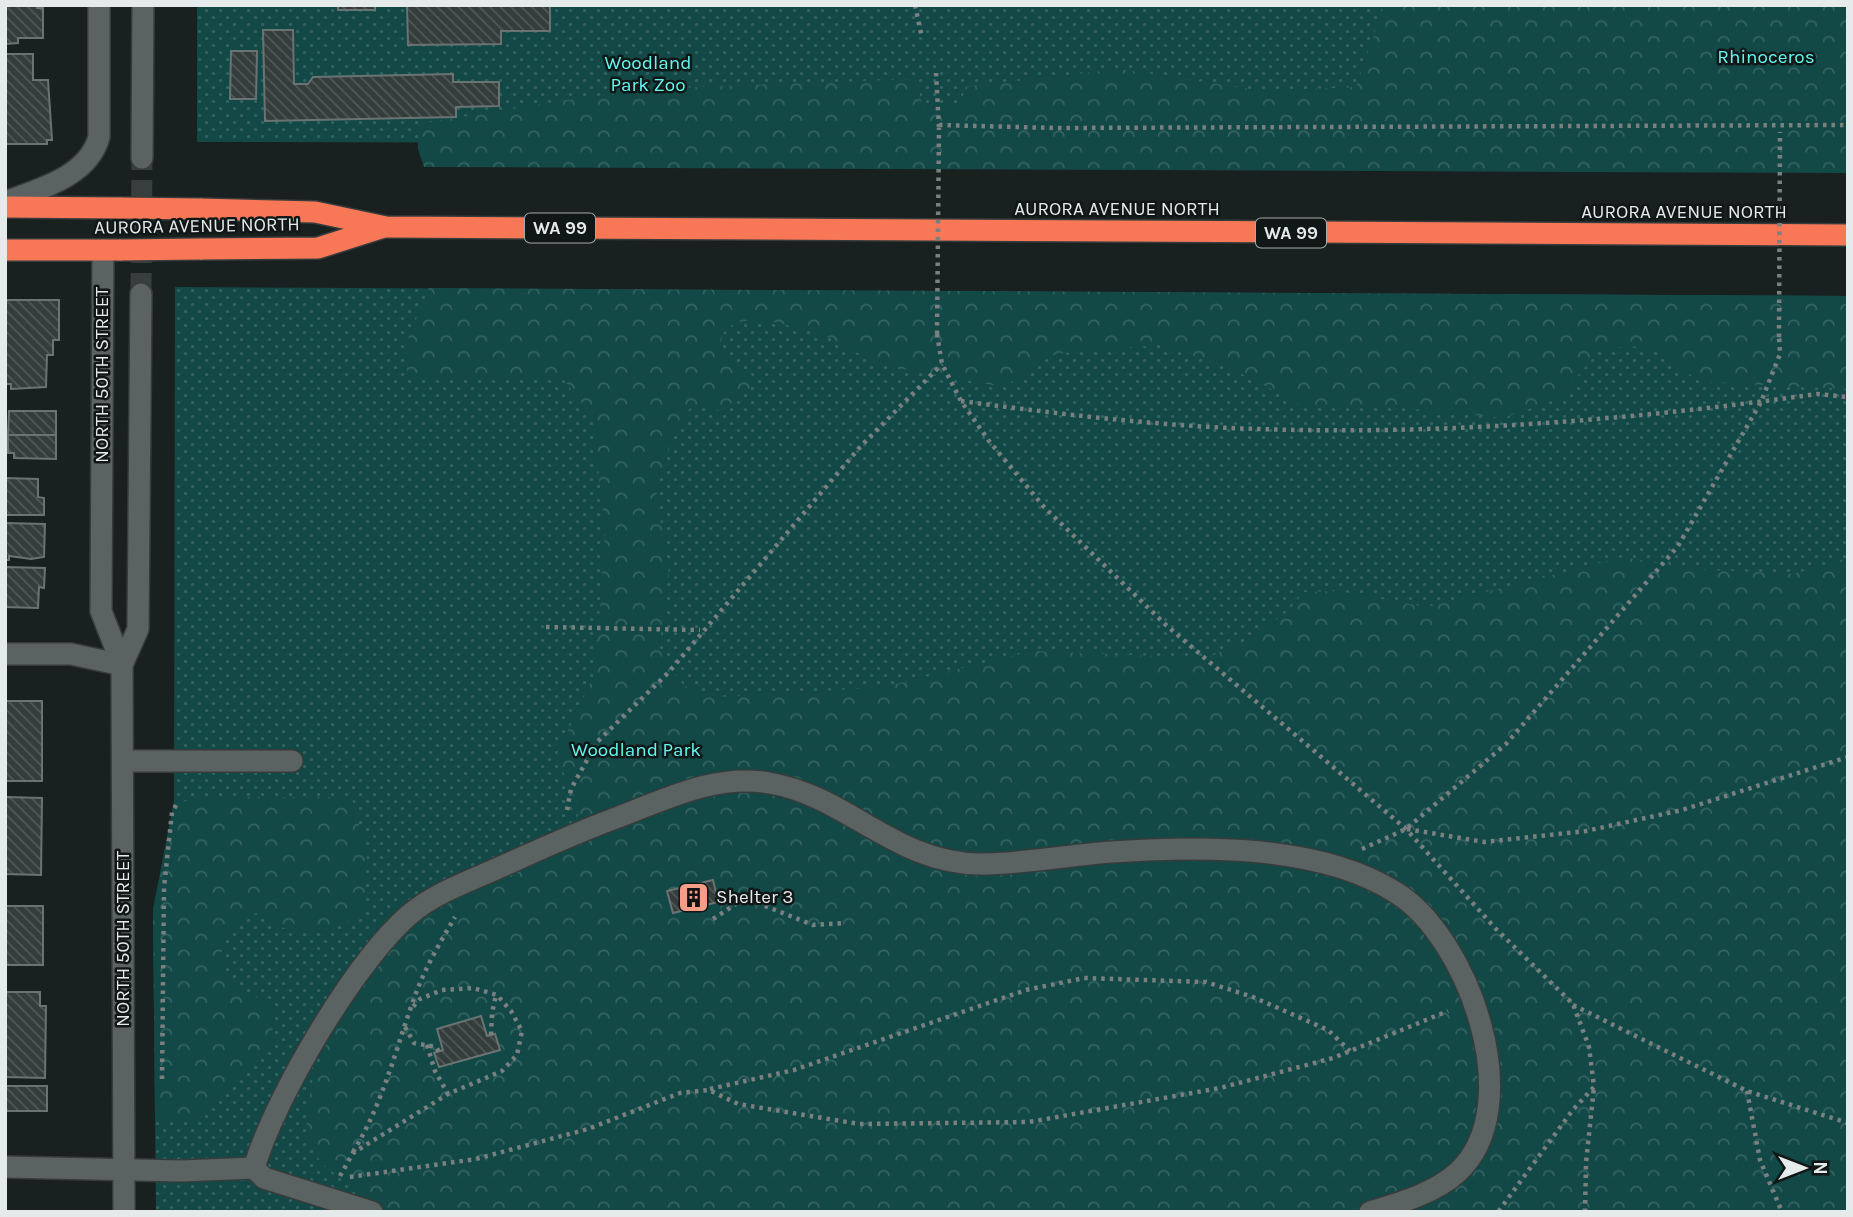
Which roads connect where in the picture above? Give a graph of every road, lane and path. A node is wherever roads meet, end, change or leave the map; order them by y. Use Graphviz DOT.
graph roads {
  1 [pos="99,5"];
  2 [pos="143,5"];
  3 [pos="915,5"];
  4 [pos="922,38"];
  5 [pos="936,72"];
  6 [pos="1848,125"];
  7 [pos="939,126"];
  8 [pos="1781,126"];
  9 [pos="142,158"];
  10 [pos="5,205"];
  11 [pos="386,227"];
  12 [pos="1848,235"];
  13 [pos="5,250"];
  14 [pos="112,250"];
  15 [pos="141,294"];
  16 [pos="942,364"];
  17 [pos="1848,397"];
  18 [pos="961,401"];
  19 [pos="1761,402"];
  20 [pos="546,627"];
  21 [pos="701,630"];
  22 [pos="5,654"];
  23 [pos="122,665"];
  24 [pos="1848,757"];
  25 [pos="123,761"];
  26 [pos="292,761"];
  27 [pos="178,802"];
  28 [pos="1406,829"];
  29 [pos="560,839"];
  30 [pos="458,913"];
  31 [pos="713,919"];
  32 [pos="845,923"];
  33 [pos="497,995"];
  34 [pos="1473,1001"];
  35 [pos="1573,1004"];
  36 [pos="411,1009"];
  37 [pos="404,1027"];
  38 [pos="491,1035"];
  39 [pos="427,1045"];
  40 [pos="1350,1051"];
  41 [pos="439,1052"];
  42 [pos="162,1079"];
  43 [pos="1594,1087"];
  44 [pos="709,1090"];
  45 [pos="1746,1091"];
  46 [pos="448,1094"];
  47 [pos="1848,1123"];
  48 [pos="353,1153"];
  49 [pos="5,1167"];
  50 [pos="124,1168"];
  51 [pos="254,1168"];
  52 [pos="124,1212"];
  53 [pos="372,1212"];
  54 [pos="1370,1212"];
  55 [pos="1498,1212"];
  56 [pos="1585,1212"];
  57 [pos="1782,1212"];
  1 -- 10 [label="street"];
  2 -- 9 [label="street"];
  3 -- 4 [label="path"];
  5 -- 7 [label="path"];
  6 -- 8 [label="path"];
  7 -- 8 [label="path"];
  7 -- 16 [label="path, bridge"];
  8 -- 19 [label="path, bridge"];
  10 -- 11 [label="highway, AURORA AVENUE NORTH / WA 99, bridge"];
  11 -- 12 [label="highway, AURORA AVENUE NORTH / WA 99"];
  11 -- 14 [label="highway, AURORA AVENUE NORTH / WA 99, bridge"];
  13 -- 14 [label="highway, AURORA AVENUE NORTH / WA 99"];
  14 -- 23 [label="street, NORTH 50TH STREET"];
  15 -- 23 [label="street, NORTH 50TH STREET"];
  16 -- 18 [label="path"];
  16 -- 21 [label="path"];
  17 -- 19 [label="path"];
  18 -- 19 [label="path"];
  18 -- 28 [label="path"];
  19 -- 28 [label="path"];
  20 -- 21 [label="path"];
  21 -- 29 [label="path"];
  22 -- 23 [label="street"];
  23 -- 25 [label="street, NORTH 50TH STREET"];
  24 -- 28 [label="path"];
  25 -- 26 [label="street"];
  25 -- 50 [label="street, NORTH 50TH STREET"];
  27 -- 42 [label="path"];
  28 -- 35 [label="path"];
  29 -- 34 [label="street"];
  29 -- 51 [label="street"];
  30 -- 36 [label="path"];
  31 -- 32 [label="path"];
  33 -- 36 [label="path"];
  33 -- 38 [label="path"];
  33 -- 46 [label="path"];
  34 -- 40 [label="path"];
  34 -- 54 [label="street"];
  35 -- 43 [label="path"];
  35 -- 45 [label="path"];
  36 -- 37 [label="path"];
  37 -- 39 [label="path"];
  37 -- 48 [label="path"];
  39 -- 41 [label="path"];
  39 -- 46 [label="path"];
  40 -- 44 [label="path"];
  40 -- 44 [label="path"];
  43 -- 55 [label="path"];
  43 -- 56 [label="path"];
  44 -- 48 [label="path"];
  45 -- 47 [label="path"];
  45 -- 57 [label="path"];
  46 -- 48 [label="path"];
  49 -- 50 [label="street"];
  50 -- 51 [label="street"];
  50 -- 52 [label="street, NORTH 50TH STREET"];
  51 -- 53 [label="street"];
}
